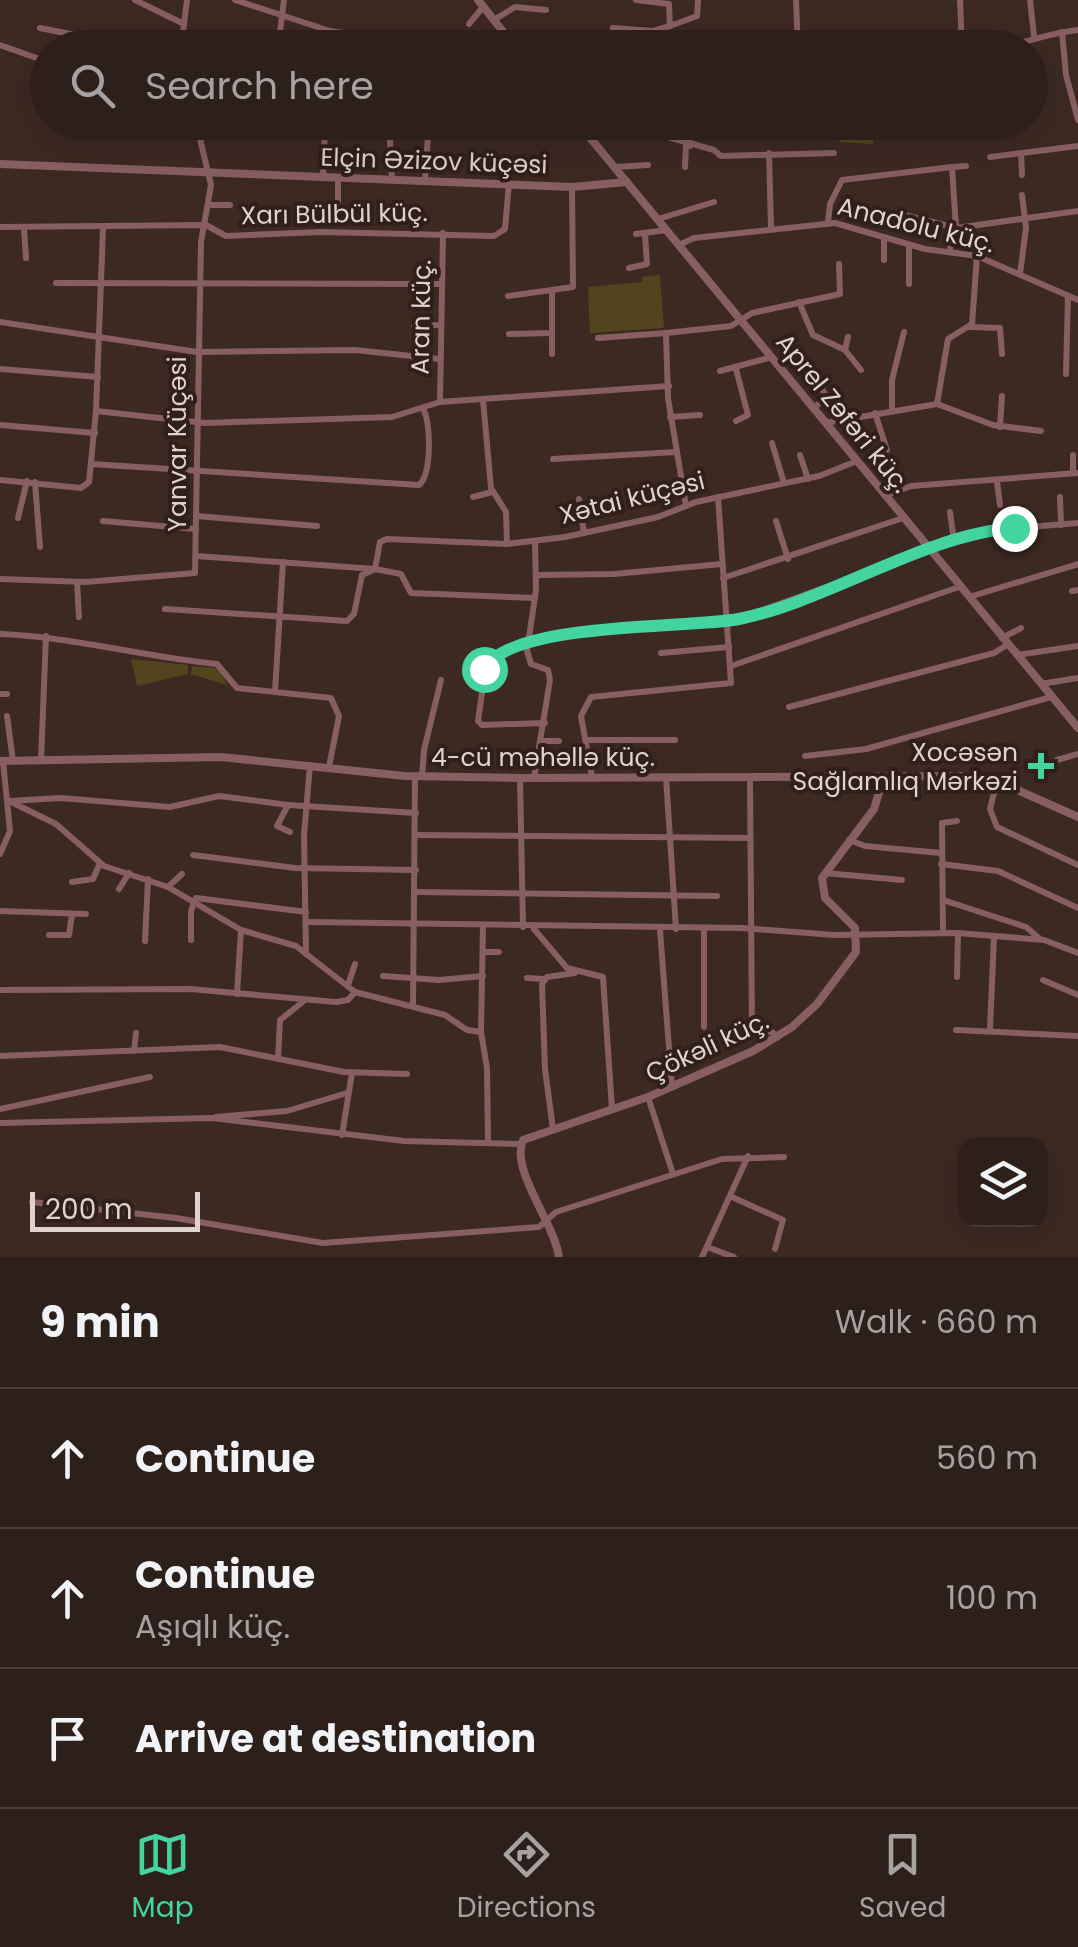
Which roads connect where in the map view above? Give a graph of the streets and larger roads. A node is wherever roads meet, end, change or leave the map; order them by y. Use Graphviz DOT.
graph roads {
  1 [pos="135,0"];
  2 [pos="187,0"];
  3 [pos="235,0"];
  4 [pos="284,0"];
  5 [pos="636,0"];
  6 [pos="698,0"];
  7 [pos="796,0"];
  8 [pos="960,0"];
  9 [pos="1030,0"];
  10 [pos="480,4"];
  11 [pos="546,10"];
  12 [pos="282,16"];
  13 [pos="494,20"];
  14 [pos="184,24"];
  15 [pos="468,24"];
  16 [pos="670,26"];
  17 [pos="40,28"];
  18 [pos="613,28"];
  19 [pos="50,30"];
  20 [pos="183,30"];
  21 [pos="280,30"];
  22 [pos="330,30"];
  23 [pos="502,30"];
  24 [pos="639,30"];
  25 [pos="656,30"];
  26 [pos="797,30"];
  27 [pos="961,30"];
  28 [pos="1033,30"];
  29 [pos="1078,30"];
  30 [pos="1062,32"];
  31 [pos="1048,34"];
  32 [pos="0,45"];
  33 [pos="30,56"];
  34 [pos="1075,95"];
  35 [pos="1078,120"];
  36 [pos="200,140"];
  37 [pos="325,140"];
  38 [pos="390,140"];
  39 [pos="428,140"];
  40 [pos="592,140"];
  41 [pos="672,140"];
  42 [pos="688,140"];
  43 [pos="688,145"];
  44 [pos="1078,146"];
  45 [pos="770,153"];
  46 [pos="834,153"];
  47 [pos="1021,153"];
  48 [pos="990,157"];
  49 [pos="0,164"];
  50 [pos="648,165"];
  51 [pos="966,166"];
  52 [pos="615,167"];
  53 [pos="685,167"];
  54 [pos="952,168"];
  55 [pos="210,174"];
  56 [pos="1022,175"];
  57 [pos="323,177"];
  58 [pos="338,177"];
  59 [pos="392,179"];
  60 [pos="426,180"];
  61 [pos="627,182"];
  62 [pos="509,184"];
  63 [pos="572,187"];
  64 [pos="1022,195"];
  65 [pos="714,202"];
  66 [pos="211,205"];
  67 [pos="230,205"];
  68 [pos="338,209"];
  69 [pos="1078,211"];
  70 [pos="897,212"];
  71 [pos="1026,217"];
  72 [pos="658,219"];
  73 [pos="828,222"];
  74 [pos="206,225"];
  75 [pos="0,227"];
  76 [pos="771,228"];
  77 [pos="956,228"];
  78 [pos="24,229"];
  79 [pos="103,229"];
  80 [pos="667,230"];
  81 [pos="443,233"];
  82 [pos="636,234"];
  83 [pos="645,234"];
  84 [pos="884,238"];
  85 [pos="679,244"];
  86 [pos="909,245"];
  87 [pos="949,252"];
  88 [pos="977,256"];
  89 [pos="26,258"];
  90 [pos="884,260"];
  91 [pos="839,264"];
  92 [pos="629,268"];
  93 [pos="1020,274"];
  94 [pos="56,283"];
  95 [pos="99,284"];
  96 [pos="199,284"];
  97 [pos="440,284"];
  98 [pos="909,284"];
  99 [pos="552,292"];
  100 [pos="508,296"];
  101 [pos="1068,296"];
  102 [pos="1078,300"];
  103 [pos="800,302"];
  104 [pos="741,320"];
  105 [pos="0,322"];
  106 [pos="439,325"];
  107 [pos="414,326"];
  108 [pos="970,328"];
  109 [pos="904,332"];
  110 [pos="666,333"];
  111 [pos="509,334"];
  112 [pos="552,334"];
  113 [pos="100,337"];
  114 [pos="848,337"];
  115 [pos="598,338"];
  116 [pos="844,350"];
  117 [pos="197,352"];
  118 [pos="552,354"];
  119 [pos="1002,354"];
  120 [pos="772,357"];
  121 [pos="440,359"];
  122 [pos="0,370"];
  123 [pos="736,370"];
  124 [pos="862,370"];
  125 [pos="720,371"];
  126 [pos="1066,374"];
  127 [pos="98,378"];
  128 [pos="817,380"];
  129 [pos="669,386"];
  130 [pos="1002,396"];
  131 [pos="483,400"];
  132 [pos="440,402"];
  133 [pos="937,404"];
  134 [pos="423,408"];
  135 [pos="813,408"];
  136 [pos="892,409"];
  137 [pos="96,411"];
  138 [pos="875,413"];
  139 [pos="700,414"];
  140 [pos="670,417"];
  141 [pos="736,421"];
  142 [pos="197,422"];
  143 [pos="825,422"];
  144 [pos="0,425"];
  145 [pos="1000,427"];
  146 [pos="1041,431"];
  147 [pos="94,433"];
  148 [pos="772,442"];
  149 [pos="887,450"];
  150 [pos="676,452"];
  151 [pos="1073,455"];
  152 [pos="800,456"];
  153 [pos="553,459"];
  154 [pos="857,461"];
  155 [pos="91,464"];
  156 [pos="196,470"];
  157 [pos="1076,473"];
  158 [pos="808,479"];
  159 [pos="0,480"];
  160 [pos="31,482"];
  161 [pos="997,482"];
  162 [pos="784,483"];
  163 [pos="492,492"];
  164 [pos="885,496"];
  165 [pos="473,497"];
  166 [pos="718,497"];
  167 [pos="1060,497"];
  168 [pos="578,499"];
  169 [pos="1000,505"];
  170 [pos="686,506"];
  171 [pos="950,512"];
  172 [pos="196,516"];
  173 [pos="18,518"];
  174 [pos="904,518"];
  175 [pos="103,521"];
  176 [pos="776,521"];
  177 [pos="1078,523"];
  178 [pos="1061,525"];
  179 [pos="317,526"];
  180 [pos="196,528"];
  181 [pos="584,534"];
  182 [pos="535,541"];
  183 [pos="954,541"];
  184 [pos="508,544"];
  185 [pos="40,547"];
  186 [pos="930,552"];
  187 [pos="196,556"];
  188 [pos="788,558"];
  189 [pos="283,562"];
  190 [pos="722,564"];
  191 [pos="1078,564"];
  192 [pos="375,569"];
  193 [pos="536,575"];
  194 [pos="724,578"];
  195 [pos="0,579"];
  196 [pos="76,582"];
  197 [pos="959,587"];
  198 [pos="536,598"];
  199 [pos="968,598"];
  200 [pos="165,609"];
  201 [pos="280,615"];
  202 [pos="79,617"];
  203 [pos="726,620"];
  204 [pos="1021,628"];
  205 [pos="0,634"];
  206 [pos="46,636"];
  207 [pos="1004,642"];
  208 [pos="528,644"];
  209 [pos="728,646"];
  210 [pos="1078,646"];
  211 [pos="661,653"];
  212 [pos="1016,656"];
  213 [pos="730,666"];
  214 [pos="1078,678"];
  215 [pos="441,680"];
  216 [pos="1040,685"];
  217 [pos="275,691"];
  218 [pos="1051,698"];
  219 [pos="789,707"];
  220 [pos="8,716"];
  221 [pos="545,724"];
  222 [pos="1078,728"];
  223 [pos="589,740"];
  224 [pos="675,740"];
  225 [pos="541,741"];
  226 [pos="559,741"];
  227 [pos="1078,754"];
  228 [pos="805,756"];
  229 [pos="41,760"];
  230 [pos="1057,760"];
  231 [pos="5,761"];
  232 [pos="310,765"];
  233 [pos="329,767"];
  234 [pos="419,776"];
  235 [pos="884,776"];
  236 [pos="592,777"];
  237 [pos="666,777"];
  238 [pos="750,777"];
  239 [pos="520,778"];
  240 [pos="534,778"];
  241 [pos="996,781"];
  242 [pos="9,802"];
  243 [pos="306,805"];
  244 [pos="288,806"];
  245 [pos="416,813"];
  246 [pos="1078,817"];
  247 [pos="957,821"];
  248 [pos="290,832"];
  249 [pos="416,835"];
  250 [pos="521,836"];
  251 [pos="672,836"];
  252 [pos="750,838"];
  253 [pos="849,840"];
  254 [pos="941,852"];
  255 [pos="0,854"];
  256 [pos="193,855"];
  257 [pos="100,864"];
  258 [pos="941,864"];
  259 [pos="1078,865"];
  260 [pos="304,868"];
  261 [pos="416,870"];
  262 [pos="129,873"];
  263 [pos="824,873"];
  264 [pos="182,874"];
  265 [pos="148,879"];
  266 [pos="902,880"];
  267 [pos="72,882"];
  268 [pos="168,887"];
  269 [pos="118,889"];
  270 [pos="416,892"];
  271 [pos="522,895"];
  272 [pos="675,896"];
  273 [pos="717,896"];
  274 [pos="194,900"];
  275 [pos="942,900"];
  276 [pos="1078,908"];
  277 [pos="0,911"];
  278 [pos="306,912"];
  279 [pos="72,914"];
  280 [pos="86,914"];
  281 [pos="307,922"];
  282 [pos="417,926"];
  283 [pos="483,926"];
  284 [pos="523,927"];
  285 [pos="534,928"];
  286 [pos="704,928"];
  287 [pos="676,929"];
  288 [pos="752,929"];
  289 [pos="241,930"];
  290 [pos="660,930"];
  291 [pos="943,932"];
  292 [pos="857,933"];
  293 [pos="958,933"];
  294 [pos="49,935"];
  295 [pos="994,936"];
  296 [pos="190,940"];
  297 [pos="1040,940"];
  298 [pos="145,941"];
  299 [pos="483,952"];
  300 [pos="499,952"];
  301 [pos="1078,952"];
  302 [pos="306,955"];
  303 [pos="560,960"];
  304 [pos="355,964"];
  305 [pos="577,973"];
  306 [pos="553,975"];
  307 [pos="383,976"];
  308 [pos="483,976"];
  309 [pos="957,977"];
  310 [pos="527,978"];
  311 [pos="543,979"];
  312 [pos="415,980"];
  313 [pos="1043,980"];
  314 [pos="348,985"];
  315 [pos="0,990"];
  316 [pos="356,992"];
  317 [pos="237,994"];
  318 [pos="1078,995"];
  319 [pos="306,999"];
  320 [pos="413,1006"];
  321 [pos="704,1027"];
  322 [pos="990,1029"];
  323 [pos="956,1030"];
  324 [pos="481,1032"];
  325 [pos="136,1033"];
  326 [pos="1078,1036"];
  327 [pos="778,1037"];
  328 [pos="134,1050"];
  329 [pos="0,1056"];
  330 [pos="278,1058"];
  331 [pos="352,1074"];
  332 [pos="407,1074"];
  333 [pos="150,1077"];
  334 [pos="672,1087"];
  335 [pos="347,1093"];
  336 [pos="648,1097"];
  337 [pos="0,1109"];
  338 [pos="612,1111"];
  339 [pos="212,1118"];
  340 [pos="0,1123"];
  341 [pos="553,1129"];
  342 [pos="342,1134"];
  343 [pos="488,1140"];
  344 [pos="521,1144"];
  345 [pos="748,1156"];
  346 [pos="784,1157"];
  347 [pos="673,1174"];
  348 [pos="732,1197"];
  349 [pos="32,1202"];
  350 [pos="548,1220"];
  351 [pos="708,1247"];
  352 [pos="775,1249"];
  353 [pos="558,1257"];
  354 [pos="702,1257"];
  355 [pos="734,1257"];
  1 -- 14 [label="street"];
  2 -- 14 [label="street"];
  3 -- 12 [label="street"];
  4 -- 12 [label="street"];
  5 -- 16 [label="street"];
  6 -- 16 [label="street"];
  7 -- 26 [label="street"];
  8 -- 27 [label="street"];
  9 -- 28 [label="street"];
  10 -- 13 [label="street"];
  10 -- 15 [label="street"];
  11 -- 13 [label="street"];
  12 -- 21 [label="street"];
  12 -- 22 [label="street"];
  13 -- 23 [label="street"];
  14 -- 20 [label="street"];
  16 -- 25 [label="street"];
  17 -- 19 [label="street"];
  18 -- 24 [label="street"];
  29 -- 30 [label="street"];
  30 -- 31 [label="street"];
  30 -- 34 [label="street"];
  32 -- 33 [label="street"];
  34 -- 35 [label="street"];
  36 -- 55 [label="street, Yanvar Küçəsi"];
  37 -- 57 [label="street"];
  38 -- 59 [label="street"];
  39 -- 60 [label="street"];
  40 -- 52 [label="street, Aprel Zəfəri küç."];
  41 -- 43 [label="street"];
  42 -- 43 [label="street"];
  43 -- 45 [label="street"];
  43 -- 53 [label="street"];
  44 -- 47 [label="street"];
  45 -- 46 [label="street"];
  45 -- 76 [label="street"];
  47 -- 48 [label="street"];
  47 -- 56 [label="street"];
  49 -- 55 [label="street, Elçin Əzizov küçəsi"];
  50 -- 52 [label="street"];
  51 -- 54 [label="street"];
  52 -- 61 [label="street, Aprel Zəfəri küç."];
  54 -- 73 [label="street"];
  54 -- 77 [label="street"];
  55 -- 57 [label="street, Elçin Əzizov küçəsi"];
  55 -- 66 [label="street, Yanvar Küçəsi"];
  57 -- 58 [label="street, Elçin Əzizov küçəsi"];
  58 -- 59 [label="street, Elçin Əzizov küçəsi"];
  58 -- 68 [label="street"];
  59 -- 60 [label="street, Elçin Əzizov küçəsi"];
  60 -- 62 [label="street, Elçin Əzizov küçəsi"];
  61 -- 63 [label="street, Elçin Əzizov küçəsi"];
  61 -- 72 [label="street, Aprel Zəfəri küç."];
  62 -- 63 [label="street, Elçin Əzizov küçəsi"];
  62 -- 81 [label="street, Xarı Bülbül küç."];
  63 -- 99 [label="street"];
  64 -- 71 [label="street"];
  65 -- 72 [label="street"];
  66 -- 67 [label="street"];
  66 -- 74 [label="street, Yanvar Küçəsi"];
  69 -- 71 [label="street"];
  70 -- 77 [label="street"];
  71 -- 77 [label="street"];
  71 -- 93 [label="street"];
  72 -- 80 [label="street, Aprel Zəfəri küç."];
  73 -- 76 [label="street, Anadolu küç."];
  73 -- 84 [label="street, Anadolu küç."];
  74 -- 79 [label="street, Xarı Bülbül küç."];
  74 -- 81 [label="street, Xarı Bülbül küç."];
  74 -- 96 [label="street, Yanvar Küçəsi"];
  75 -- 78 [label="street, Xarı Bülbül küç."];
  76 -- 85 [label="street, Anadolu küç."];
  77 -- 87 [label="street"];
  78 -- 79 [label="street, Xarı Bülbül küç."];
  78 -- 89 [label="street"];
  79 -- 95 [label="street"];
  80 -- 83 [label="street"];
  80 -- 85 [label="street, Aprel Zəfəri küç."];
  81 -- 97 [label="street, Aran küç."];
  82 -- 83 [label="street"];
  83 -- 92 [label="street"];
  84 -- 86 [label="street, Anadolu küç."];
  84 -- 90 [label="street"];
  85 -- 104 [label="street, Aprel Zəfəri küç."];
  86 -- 87 [label="street, Anadolu küç."];
  86 -- 98 [label="street"];
  87 -- 88 [label="street, Anadolu küç."];
  88 -- 93 [label="street, Anadolu küç."];
  88 -- 108 [label="street"];
  91 -- 103 [label="street"];
  93 -- 101 [label="street, Anadolu küç."];
  94 -- 95 [label="street"];
  95 -- 96 [label="street"];
  95 -- 113 [label="street"];
  96 -- 97 [label="street"];
  96 -- 117 [label="street, Yanvar Küçəsi"];
  97 -- 106 [label="street, Aran küç."];
  99 -- 100 [label="street"];
  99 -- 112 [label="street"];
  101 -- 102 [label="street, Anadolu küç."];
  101 -- 126 [label="street"];
  103 -- 104 [label="street"];
  103 -- 116 [label="street"];
  104 -- 110 [label="street"];
  104 -- 120 [label="street, Aprel Zəfəri küç."];
  105 -- 113 [label="street"];
  106 -- 107 [label="street"];
  106 -- 121 [label="street, Aran küç."];
  108 -- 119 [label="street"];
  108 -- 133 [label="street"];
  109 -- 136 [label="street"];
  110 -- 115 [label="street"];
  110 -- 129 [label="street"];
  111 -- 112 [label="street"];
  112 -- 118 [label="street"];
  113 -- 117 [label="street"];
  113 -- 127 [label="street"];
  114 -- 116 [label="street"];
  116 -- 124 [label="street"];
  117 -- 121 [label="street"];
  117 -- 142 [label="street, Yanvar Küçəsi"];
  120 -- 123 [label="street"];
  120 -- 135 [label="street, Aprel Zəfəri küç."];
  121 -- 132 [label="street, Aran küç."];
  122 -- 127 [label="street"];
  123 -- 125 [label="street"];
  123 -- 141 [label="street"];
  127 -- 137 [label="street"];
  128 -- 135 [label="street"];
  129 -- 131 [label="street"];
  129 -- 140 [label="street"];
  130 -- 145 [label="street"];
  131 -- 132 [label="street"];
  131 -- 163 [label="street"];
  132 -- 134 [label="street"];
  133 -- 136 [label="street"];
  133 -- 145 [label="street"];
  134 -- 142 [label="street"];
  134 -- 156 [label="street"];
  135 -- 143 [label="street, Aprel Zəfəri küç."];
  136 -- 138 [label="street"];
  137 -- 142 [label="street"];
  137 -- 147 [label="street"];
  138 -- 143 [label="street"];
  138 -- 149 [label="street"];
  139 -- 140 [label="street"];
  140 -- 150 [label="street"];
  142 -- 156 [label="street, Yanvar Küçəsi"];
  143 -- 154 [label="street, Aprel Zəfəri küç."];
  144 -- 147 [label="street"];
  145 -- 146 [label="street"];
  147 -- 155 [label="street"];
  148 -- 162 [label="street"];
  150 -- 153 [label="street"];
  150 -- 170 [label="street"];
  151 -- 157 [label="street"];
  152 -- 158 [label="street"];
  154 -- 158 [label="street, Xətai küçəsi"];
  154 -- 164 [label="street, Aprel Zəfəri küç."];
  155 -- 156 [label="street"];
  155 -- 160 [label="street"];
  156 -- 172 [label="street, Yanvar Küçəsi"];
  157 -- 161 [label="street"];
  158 -- 162 [label="street, Xətai küçəsi"];
  159 -- 160 [label="street"];
  160 -- 173 [label="street"];
  160 -- 185 [label="street"];
  161 -- 164 [label="street"];
  161 -- 169 [label="street"];
  162 -- 166 [label="street, Xətai küçəsi"];
  163 -- 165 [label="street"];
  163 -- 184 [label="street"];
  164 -- 174 [label="street, Aprel Zəfəri küç."];
  166 -- 170 [label="street, Xətai küçəsi"];
  166 -- 190 [label="street"];
  167 -- 178 [label="street"];
  168 -- 181 [label="street"];
  170 -- 181 [label="street, Xətai küçəsi"];
  171 -- 183 [label="street"];
  172 -- 179 [label="street"];
  172 -- 180 [label="street, Yanvar Küçəsi"];
  174 -- 186 [label="street, Aprel Zəfəri küç."];
  174 -- 188 [label="street"];
  175 -- 180 [label="street"];
  176 -- 188 [label="street"];
  177 -- 178 [label="street"];
  178 -- 183 [label="street"];
  180 -- 187 [label="street, Yanvar Küçəsi"];
  181 -- 182 [label="street, Xətai küçəsi"];
  182 -- 184 [label="street, Xətai küçəsi"];
  182 -- 193 [label="street"];
  183 -- 186 [label="street"];
  184 -- 192 [label="street, Xətai küçəsi"];
  186 -- 197 [label="street, Aprel Zəfəri küç."];
  186 -- 203 [label="street"];
  187 -- 189 [label="street"];
  187 -- 196 [label="street, Yanvar Küçəsi"];
  188 -- 194 [label="street"];
  189 -- 192 [label="street"];
  189 -- 201 [label="street"];
  190 -- 193 [label="street"];
  190 -- 194 [label="street"];
  191 -- 199 [label="street"];
  192 -- 198 [label="street"];
  192 -- 201 [label="street, Xətai küçəsi"];
  193 -- 198 [label="street"];
  194 -- 203 [label="street"];
  195 -- 196 [label="street, Yanvar Küçəsi"];
  196 -- 202 [label="street"];
  197 -- 199 [label="street, Aprel Zəfəri küç."];
  197 -- 213 [label="street"];
  198 -- 208 [label="street"];
  199 -- 207 [label="street, Aprel Zəfəri küç."];
  200 -- 201 [label="street, Xətai küçəsi"];
  201 -- 217 [label="street"];
  203 -- 208 [label="street"];
  203 -- 209 [label="street"];
  204 -- 207 [label="street"];
  205 -- 206 [label="street"];
  206 -- 217 [label="street"];
  206 -- 229 [label="street"];
  207 -- 212 [label="street, Aprel Zəfəri küç."];
  207 -- 219 [label="street"];
  208 -- 221 [label="street"];
  208 -- 221 [label="street"];
  209 -- 211 [label="street"];
  209 -- 213 [label="street"];
  210 -- 212 [label="street"];
  212 -- 216 [label="street, Aprel Zəfəri küç."];
  213 -- 223 [label="street"];
  214 -- 216 [label="street"];
  215 -- 234 [label="street"];
  216 -- 218 [label="street, Aprel Zəfəri küç."];
  217 -- 233 [label="street"];
  218 -- 222 [label="street, Aprel Zəfəri küç."];
  218 -- 228 [label="street"];
  220 -- 231 [label="street"];
  221 -- 225 [label="street"];
  223 -- 224 [label="street"];
  223 -- 236 [label="street"];
  225 -- 226 [label="street"];
  225 -- 240 [label="street"];
  227 -- 230 [label="street"];
  229 -- 231 [label="street, 4-cü məhəllə küç."];
  229 -- 232 [label="street, 4-cü məhəllə küç."];
  231 -- 242 [label="street"];
  232 -- 233 [label="street, 4-cü məhəllə küç."];
  232 -- 243 [label="street"];
  233 -- 234 [label="street, 4-cü məhəllə küç."];
  234 -- 239 [label="street, 4-cü məhəllə küç."];
  234 -- 245 [label="street"];
  235 -- 238 [label="street, 4-cü məhəllə küç."];
  235 -- 241 [label="street, 4-cü məhəllə küç."];
  235 -- 253 [label="street"];
  236 -- 237 [label="street, 4-cü məhəllə küç."];
  236 -- 240 [label="street, 4-cü məhəllə küç."];
  237 -- 238 [label="street, 4-cü məhəllə küç."];
  237 -- 251 [label="street"];
  238 -- 252 [label="street"];
  239 -- 240 [label="street, 4-cü məhəllə küç."];
  239 -- 250 [label="street"];
  241 -- 246 [label="street, 4-cü məhəllə küç."];
  241 -- 259 [label="street"];
  242 -- 244 [label="street"];
  242 -- 255 [label="street"];
  242 -- 257 [label="street"];
  243 -- 244 [label="street"];
  243 -- 245 [label="street"];
  243 -- 260 [label="street"];
  244 -- 248 [label="street"];
  245 -- 249 [label="street"];
  247 -- 254 [label="street"];
  249 -- 250 [label="street"];
  249 -- 261 [label="street"];
  250 -- 251 [label="street"];
  250 -- 271 [label="street"];
  251 -- 252 [label="street"];
  251 -- 272 [label="street"];
  252 -- 288 [label="street"];
  253 -- 254 [label="street"];
  253 -- 263 [label="street"];
  254 -- 258 [label="street"];
  256 -- 260 [label="street"];
  257 -- 262 [label="street"];
  257 -- 267 [label="street"];
  258 -- 275 [label="street"];
  258 -- 276 [label="street"];
  260 -- 261 [label="street"];
  260 -- 278 [label="street"];
  261 -- 270 [label="street"];
  262 -- 265 [label="street"];
  262 -- 269 [label="street"];
  263 -- 266 [label="street"];
  263 -- 292 [label="street"];
  264 -- 268 [label="street"];
  265 -- 268 [label="street"];
  265 -- 298 [label="street"];
  268 -- 274 [label="street"];
  270 -- 271 [label="street"];
  270 -- 282 [label="street"];
  271 -- 272 [label="street"];
  271 -- 284 [label="street"];
  272 -- 273 [label="street"];
  272 -- 287 [label="street"];
  274 -- 278 [label="street"];
  274 -- 289 [label="street"];
  274 -- 296 [label="street"];
  275 -- 291 [label="street"];
  275 -- 297 [label="street"];
  277 -- 279 [label="street"];
  278 -- 281 [label="street"];
  279 -- 280 [label="street"];
  279 -- 294 [label="street"];
  281 -- 282 [label="street"];
  281 -- 302 [label="street"];
  282 -- 283 [label="street"];
  282 -- 312 [label="street"];
  283 -- 284 [label="street"];
  283 -- 299 [label="street"];
  284 -- 285 [label="street"];
  285 -- 290 [label="street"];
  285 -- 303 [label="street"];
  286 -- 287 [label="street"];
  286 -- 288 [label="street"];
  286 -- 321 [label="street"];
  287 -- 290 [label="street"];
  288 -- 292 [label="street"];
  288 -- 327 [label="street"];
  289 -- 302 [label="street"];
  289 -- 317 [label="street"];
  290 -- 334 [label="street"];
  291 -- 292 [label="street"];
  291 -- 293 [label="street"];
  292 -- 327 [label="street, Çökəli küç."];
  293 -- 295 [label="street"];
  293 -- 309 [label="street"];
  295 -- 297 [label="street"];
  295 -- 322 [label="street"];
  297 -- 301 [label="street"];
  299 -- 300 [label="street"];
  299 -- 308 [label="street"];
  302 -- 314 [label="street"];
  303 -- 305 [label="street"];
  303 -- 306 [label="street"];
  304 -- 314 [label="street"];
  305 -- 306 [label="street"];
  305 -- 338 [label="street"];
  306 -- 311 [label="street"];
  307 -- 312 [label="street"];
  308 -- 312 [label="street"];
  308 -- 324 [label="street"];
  310 -- 311 [label="street"];
  311 -- 341 [label="street"];
  312 -- 320 [label="street"];
  313 -- 318 [label="street"];
  314 -- 316 [label="street"];
  315 -- 317 [label="street"];
  316 -- 319 [label="street"];
  316 -- 320 [label="street"];
  317 -- 319 [label="street"];
  319 -- 330 [label="street"];
  320 -- 324 [label="street"];
  322 -- 323 [label="street"];
  322 -- 326 [label="street"];
  324 -- 343 [label="street"];
  325 -- 328 [label="street"];
  327 -- 334 [label="street, Çökəli küç."];
  328 -- 329 [label="street"];
  328 -- 330 [label="street"];
  330 -- 331 [label="street"];
  331 -- 332 [label="street"];
  331 -- 335 [label="street"];
  333 -- 337 [label="street"];
  334 -- 336 [label="street, Çökəli küç."];
  335 -- 339 [label="street"];
  335 -- 342 [label="street"];
  336 -- 338 [label="street, Çökəli küç."];
  336 -- 347 [label="street"];
  338 -- 341 [label="street, Çökəli küç."];
  339 -- 340 [label="street"];
  339 -- 342 [label="street"];
  341 -- 344 [label="street, Çökəli küç."];
  342 -- 343 [label="street"];
  343 -- 344 [label="street"];
  344 -- 350 [label="street"];
  345 -- 346 [label="street"];
  345 -- 347 [label="street"];
  345 -- 348 [label="street"];
  347 -- 350 [label="street"];
  348 -- 351 [label="street"];
  348 -- 352 [label="street"];
  349 -- 350 [label="street"];
  350 -- 353 [label="street"];
  351 -- 354 [label="street"];
  351 -- 355 [label="street"];
}
